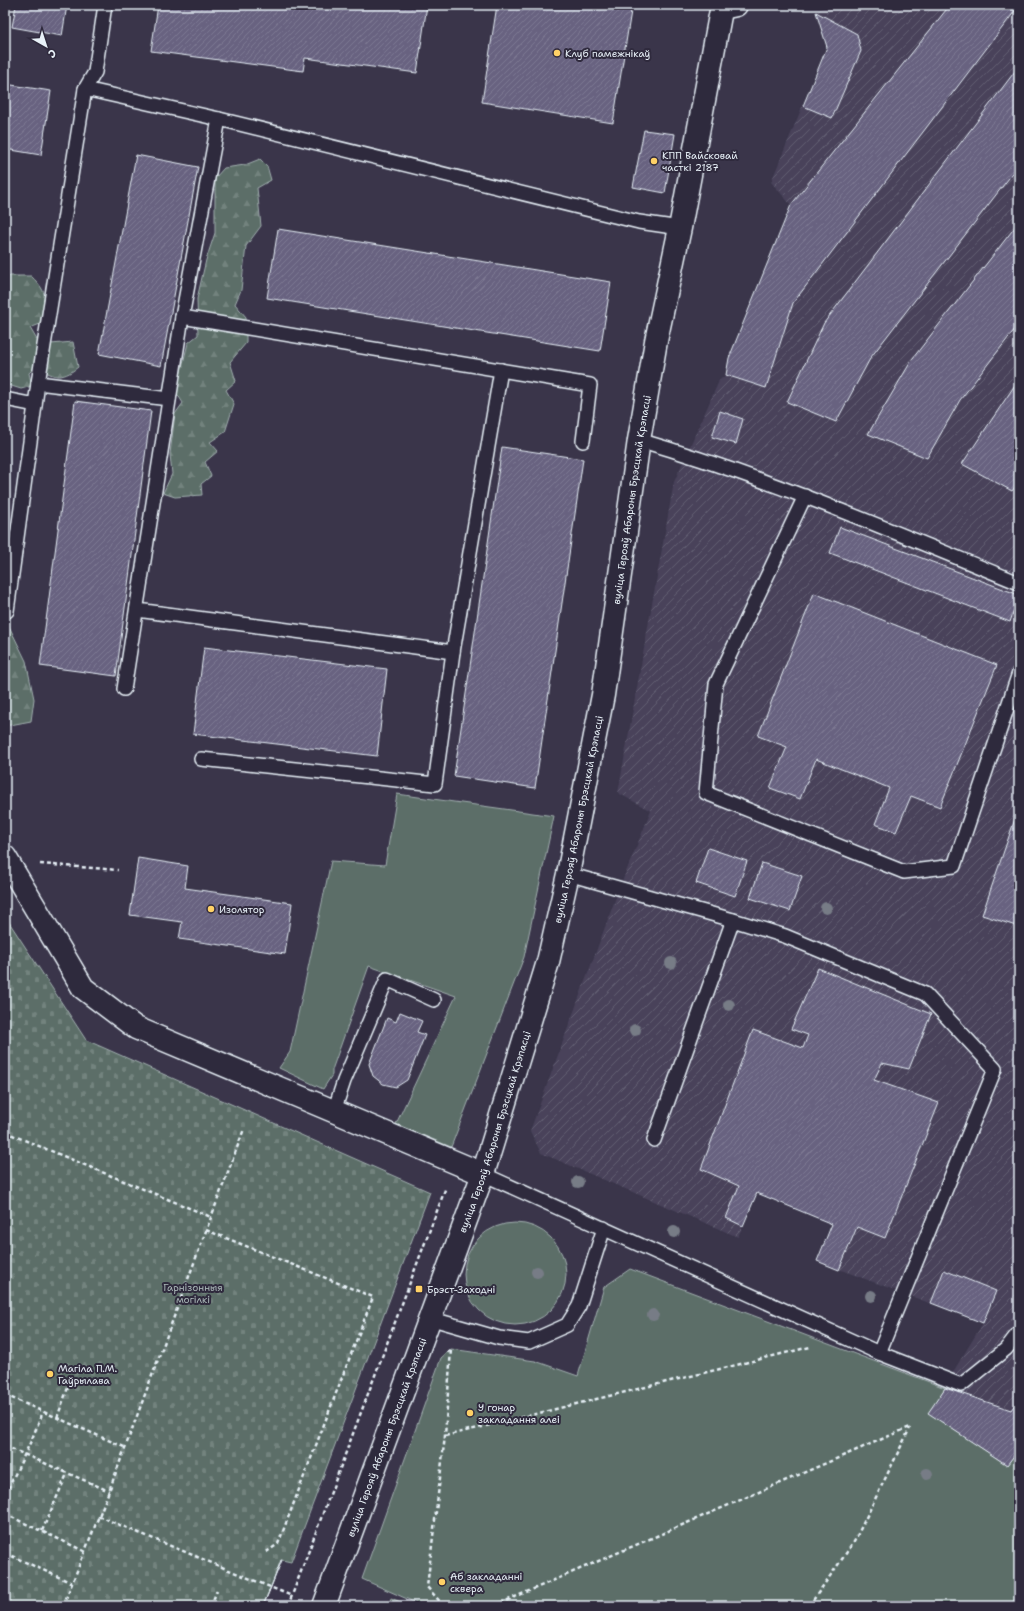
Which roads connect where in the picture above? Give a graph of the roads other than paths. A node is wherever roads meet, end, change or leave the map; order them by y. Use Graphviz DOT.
graph roads {
  1 [pos="105,5"];
  2 [pos="727,6"];
  3 [pos="86,89"];
  4 [pos="219,119"];
  5 [pos="680,228"];
  6 [pos="182,317"];
  7 [pos="501,370"];
  8 [pos="38,383"];
  9 [pos="5,399"];
  10 [pos="169,399"];
  11 [pos="35,405"];
  12 [pos="639,440"];
  13 [pos="583,441"];
  14 [pos="805,496"];
  15 [pos="1019,583"];
  16 [pos="137,610"];
  17 [pos="7,611"];
  18 [pos="453,652"];
  19 [pos="1019,673"];
  20 [pos="124,689"];
  21 [pos="201,759"];
  22 [pos="10,866"];
  23 [pos="568,874"];
  24 [pos="733,920"];
  25 [pos="434,1000"];
  26 [pos="334,1111"];
  27 [pos="654,1140"];
  28 [pos="483,1174"];
  29 [pos="604,1228"];
  30 [pos="429,1318"];
  31 [pos="1019,1332"];
  32 [pos="879,1353"];
  33 [pos="324,1606"];
  1 -- 3 [label="lane"];
  2 -- 5 [label="main road, вуліца Герояў Абароны Брэсцкай Крэпасці"];
  3 -- 4 [label="lane"];
  3 -- 8 [label="lane"];
  4 -- 5 [label="lane"];
  4 -- 6 [label="lane"];
  5 -- 12 [label="main road, вуліца Герояў Абароны Брэсцкай Крэпасці"];
  6 -- 7 [label="lane"];
  6 -- 10 [label="lane"];
  7 -- 13 [label="lane"];
  7 -- 18 [label="lane"];
  8 -- 10 [label="lane"];
  8 -- 11 [label="lane"];
  9 -- 11 [label="lane"];
  10 -- 16 [label="lane"];
  11 -- 17 [label="lane"];
  12 -- 14 [label="lane"];
  12 -- 23 [label="main road, вуліца Герояў Абароны Брэсцкай Крэпасці"];
  14 -- 15 [label="lane"];
  14 -- 19 [label="lane"];
  16 -- 18 [label="lane"];
  16 -- 20 [label="lane"];
  18 -- 21 [label="lane"];
  22 -- 26 [label="main road"];
  23 -- 24 [label="lane"];
  23 -- 28 [label="main road, вуліца Герояў Абароны Брэсцкай Крэпасці"];
  24 -- 27 [label="lane"];
  24 -- 32 [label="lane"];
  25 -- 26 [label="lane"];
  26 -- 28 [label="main road"];
  28 -- 29 [label="lane"];
  28 -- 30 [label="main road, вуліца Герояў Абароны Брэсцкай Крэпасці"];
  29 -- 30 [label="lane"];
  29 -- 32 [label="lane"];
  30 -- 33 [label="main road, вуліца Герояў Абароны Брэсцкай Крэпасці"];
  31 -- 32 [label="lane"];
}
